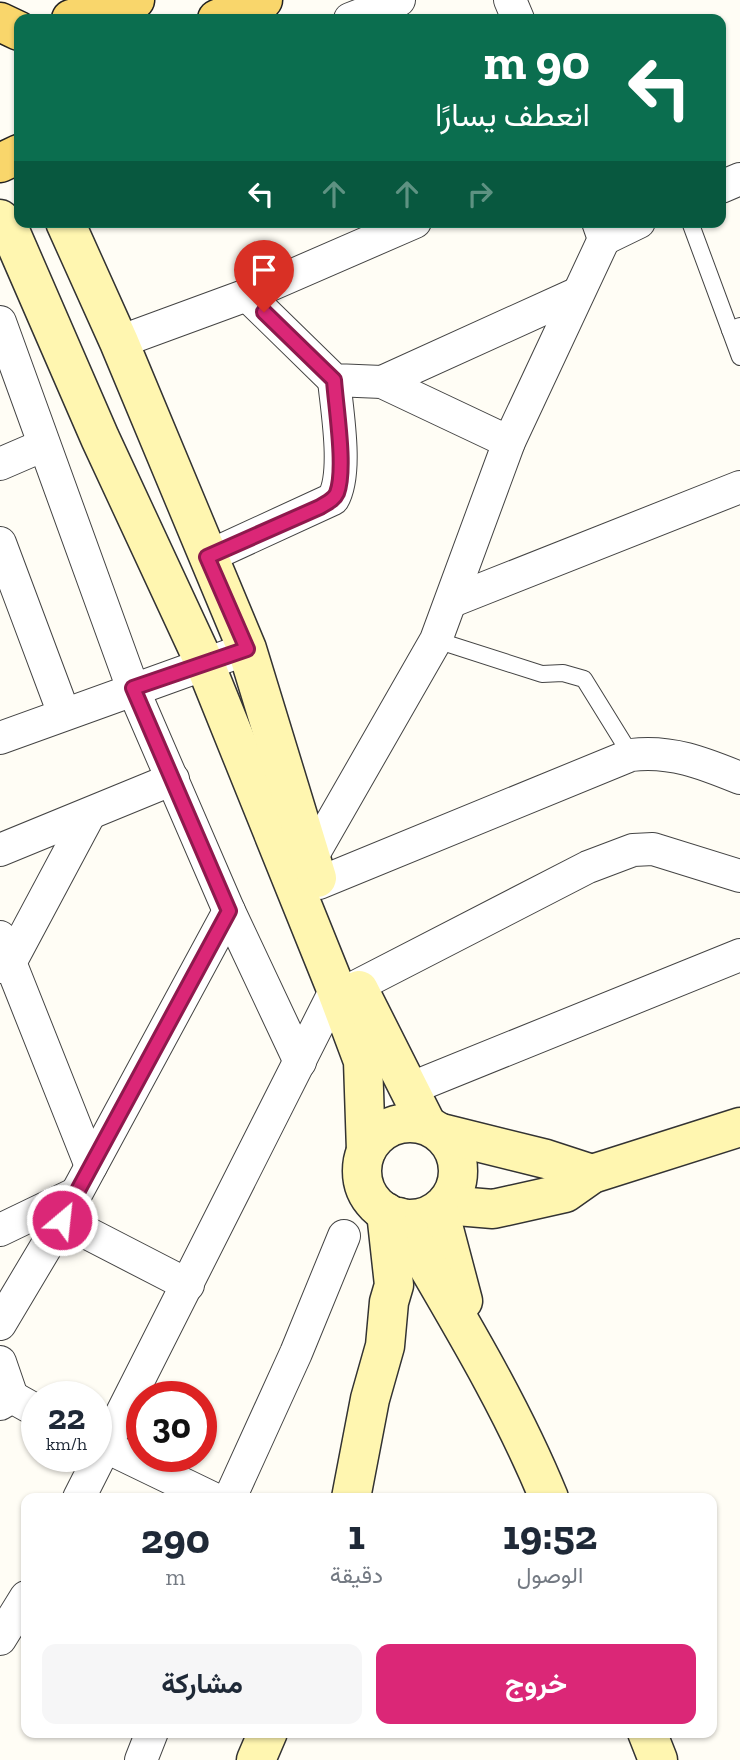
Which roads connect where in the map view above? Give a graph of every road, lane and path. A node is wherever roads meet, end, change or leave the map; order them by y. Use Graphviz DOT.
graph roads {
  1 [pos="135,0"];
  2 [pos="263,0"];
  3 [pos="399,0"];
  4 [pos="86,14"];
  5 [pos="229,14"];
  6 [pos="363,14"];
  7 [pos="0,219"];
  8 [pos="68,228"];
  9 [pos="401,228"];
  10 [pos="693,228"];
  11 [pos="601,230"];
  12 [pos="576,293"];
  13 [pos="247,295"];
  14 [pos="0,322"];
  15 [pos="735,328"];
  16 [pos="119,342"];
  17 [pos="740,357"];
  18 [pos="334,380"];
  19 [pos="382,382"];
  20 [pos="509,442"];
  21 [pos="44,445"];
  22 [pos="0,464"];
  23 [pos="740,486"];
  24 [pos="0,543"];
  25 [pos="207,557"];
  26 [pos="452,601"];
  27 [pos="436,640"];
  28 [pos="247,649"];
  29 [pos="205,664"];
  30 [pos="133,688"];
  31 [pos="64,714"];
  32 [pos="0,738"];
  33 [pos="631,755"];
  34 [pos="740,778"];
  35 [pos="173,779"];
  36 [pos="89,815"];
  37 [pos="0,850"];
  38 [pos="314,871"];
  39 [pos="740,876"];
  40 [pos="229,911"];
  41 [pos="740,955"];
  42 [pos="3,956"];
  43 [pos="347,988"];
  44 [pos="300,1062"];
  45 [pos="409,1090"];
  46 [pos="740,1127"];
  47 [pos="434,1129"];
  48 [pos="366,1151"];
  49 [pos="91,1166"];
  50 [pos="592,1174"];
  51 [pos="69,1207"];
  52 [pos="442,1207"];
  53 [pos="392,1214"];
  54 [pos="0,1230"];
  55 [pos="344,1236"];
  56 [pos="188,1285"];
  57 [pos="0,1324"];
  58 [pos="478,1354"];
  59 [pos="0,1362"];
  60 [pos="16,1404"];
  61 [pos="112,1425"];
  62 [pos="112,1450"];
  63 [pos="90,1472"];
  64 [pos="81,1493"];
  65 [pos="202,1493"];
  66 [pos="232,1493"];
  67 [pos="352,1493"];
  68 [pos="547,1493"];
  69 [pos="21,1604"];
  70 [pos="3,1628"];
  71 [pos="150,1738"];
  72 [pos="265,1738"];
  73 [pos="649,1738"];
  74 [pos="141,1760"];
  75 [pos="256,1760"];
  76 [pos="658,1760"];
  1 -- 4 [label="main road"];
  2 -- 5 [label="main road"];
  3 -- 6 [label="street"];
  7 -- 29 [label="main road"];
  8 -- 16 [label="main road"];
  9 -- 13 [label="street"];
  10 -- 15 [label="lane"];
  11 -- 12 [label="street"];
  12 -- 19 [label="street"];
  12 -- 20 [label="street"];
  13 -- 16 [label="street"];
  13 -- 18 [label="street"];
  14 -- 21 [label="street"];
  15 -- 17 [label="lane"];
  16 -- 25 [label="main road"];
  18 -- 19 [label="street"];
  18 -- 25 [label="street"];
  19 -- 20 [label="street"];
  20 -- 26 [label="street"];
  21 -- 22 [label="street"];
  21 -- 30 [label="street"];
  23 -- 26 [label="street"];
  24 -- 31 [label="street"];
  25 -- 28 [label="main road"];
  26 -- 27 [label="street"];
  27 -- 33 [label="lane"];
  27 -- 38 [label="street"];
  28 -- 29 [label="street"];
  28 -- 38 [label="main road"];
  29 -- 30 [label="street"];
  29 -- 43 [label="main road"];
  30 -- 31 [label="street"];
  30 -- 35 [label="street"];
  31 -- 32 [label="street"];
  33 -- 34 [label="street"];
  33 -- 38 [label="street"];
  35 -- 36 [label="street"];
  35 -- 40 [label="street"];
  36 -- 37 [label="street"];
  36 -- 42 [label="street"];
  38 -- 43 [label="main road"];
  39 -- 43 [label="street"];
  40 -- 44 [label="street"];
  40 -- 49 [label="street"];
  41 -- 45 [label="street"];
  42 -- 49 [label="street"];
  43 -- 44 [label="street"];
  43 -- 45 [label="main road"];
  43 -- 48 [label="main road"];
  44 -- 56 [label="street"];
  45 -- 47 [label="main road"];
  46 -- 50 [label="main road"];
  47 -- 48 [label="main road"];
  47 -- 50 [label="main road"];
  47 -- 52 [label="main road"];
  48 -- 53 [label="main road"];
  49 -- 51 [label="street"];
  50 -- 52 [label="main road"];
  51 -- 54 [label="street"];
  51 -- 56 [label="street"];
  51 -- 57 [label="street"];
  52 -- 53 [label="main road"];
  52 -- 58 [label="main road"];
  53 -- 58 [label="main road"];
  53 -- 67 [label="main road"];
  55 -- 66 [label="street"];
  56 -- 61 [label="street"];
  58 -- 68 [label="main road"];
  59 -- 60 [label="street"];
  62 -- 65 [label="street"];
  63 -- 64 [label="street"];
  69 -- 70 [label="street"];
  71 -- 74 [label="street"];
  72 -- 75 [label="main road"];
  73 -- 76 [label="main road"];
}
